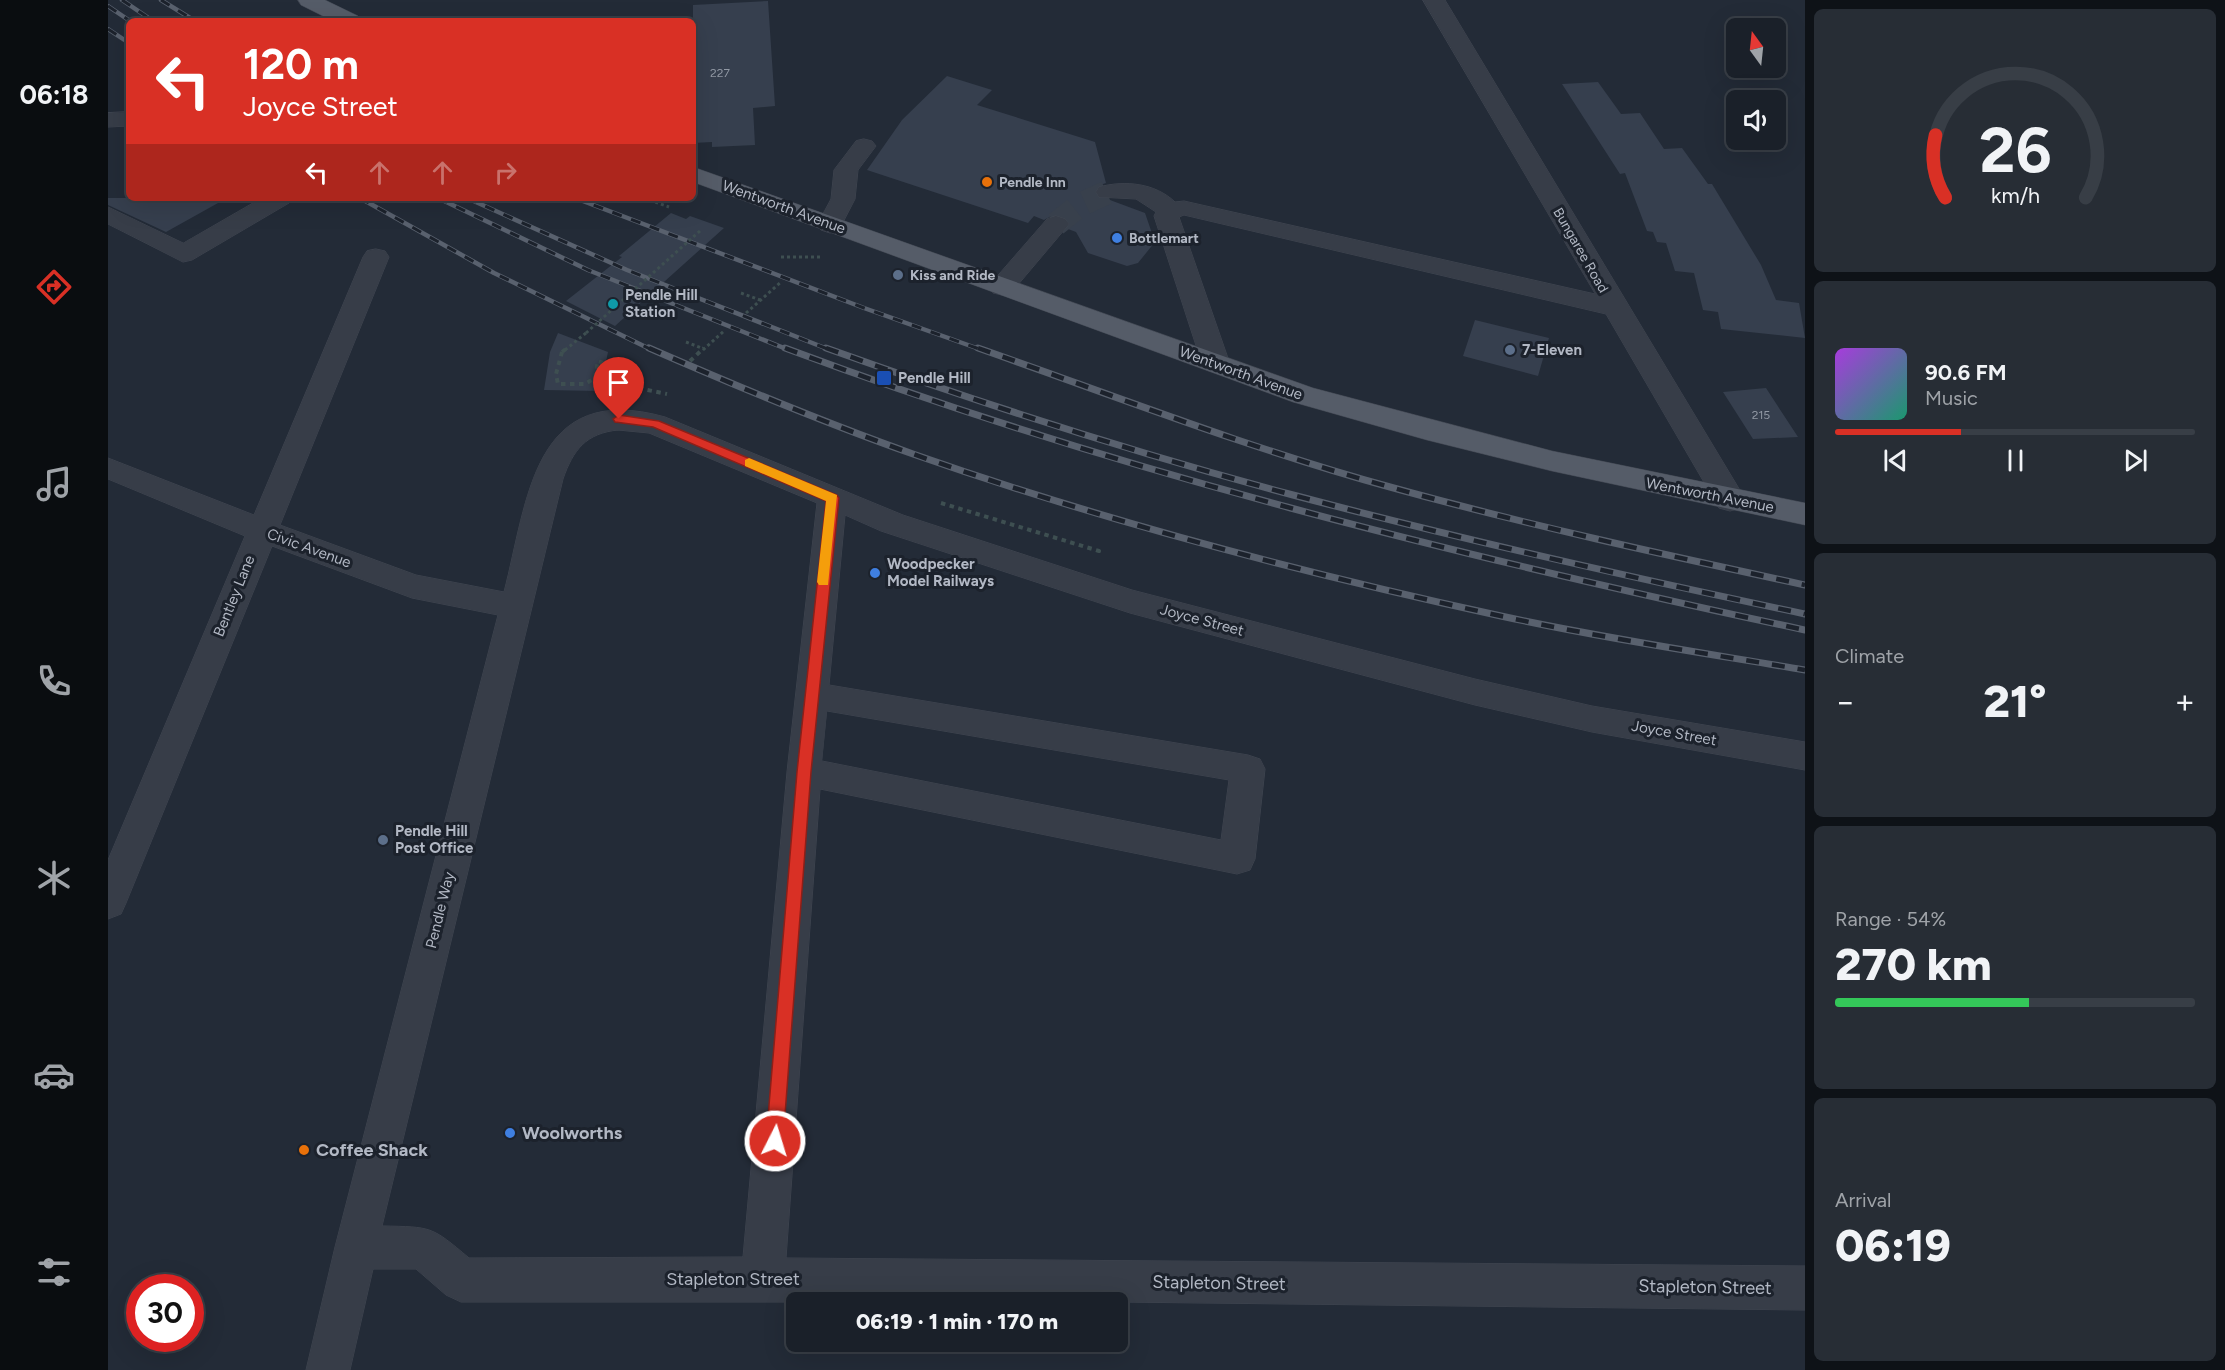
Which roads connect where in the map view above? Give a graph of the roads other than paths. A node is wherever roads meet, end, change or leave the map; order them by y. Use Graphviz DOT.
graph roads {
  1 [pos="309,0"];
  2 [pos="1434,0"];
  3 [pos="344,18"];
  4 [pos="126,119"];
  5 [pos="108,120"];
  6 [pos="864,146"];
  7 [pos="696,175"];
  8 [pos="1108,192"];
  9 [pos="275,201"];
  10 [pos="1169,211"];
  11 [pos="108,214"];
  12 [pos="1056,224"];
  13 [pos="830,225"];
  14 [pos="376,257"];
  15 [pos="1002,287"];
  16 [pos="1614,307"];
  17 [pos="1216,364"];
  18 [pos="619,419"];
  19 [pos="108,468"];
  20 [pos="832,498"];
  21 [pos="1730,500"];
  22 [pos="1805,514"];
  23 [pos="261,530"];
  24 [pos="517,607"];
  25 [pos="812,695"];
  26 [pos="1805,756"];
  27 [pos="804,772"];
  28 [pos="108,903"];
  29 [pos="356,1247"];
  30 [pos="763,1279"];
  31 [pos="1805,1288"];
  32 [pos="328,1370"];
  1 -- 3 [label="main road"];
  2 -- 16 [label="street, Bungaree Road"];
  4 -- 5 [label="street"];
  6 -- 13 [label="street"];
  7 -- 13 [label="main road, Wentworth Avenue"];
  8 -- 10 [label="street"];
  9 -- 11 [label="street"];
  10 -- 16 [label="street"];
  10 -- 17 [label="street"];
  12 -- 15 [label="street"];
  13 -- 15 [label="main road, Wentworth Avenue"];
  14 -- 23 [label="street, Bentley Lane"];
  15 -- 17 [label="main road, Wentworth Avenue"];
  16 -- 21 [label="street, Bungaree Road"];
  17 -- 21 [label="main road, Wentworth Avenue"];
  18 -- 20 [label="street, Joyce Street"];
  18 -- 24 [label="street, Pendle Way"];
  19 -- 23 [label="street, Civic Avenue"];
  20 -- 25 [label="street"];
  20 -- 26 [label="street, Joyce Street"];
  21 -- 22 [label="main road, Wentworth Avenue"];
  23 -- 24 [label="street, Civic Avenue"];
  23 -- 28 [label="street, Bentley Lane"];
  24 -- 29 [label="street, Pendle Way"];
  25 -- 27 [label="street"];
  25 -- 27 [label="street"];
  27 -- 30 [label="street"];
  29 -- 30 [label="street, Stapleton Street"];
  29 -- 32 [label="street, Pendle Way"];
  30 -- 31 [label="street, Stapleton Street"];
}
